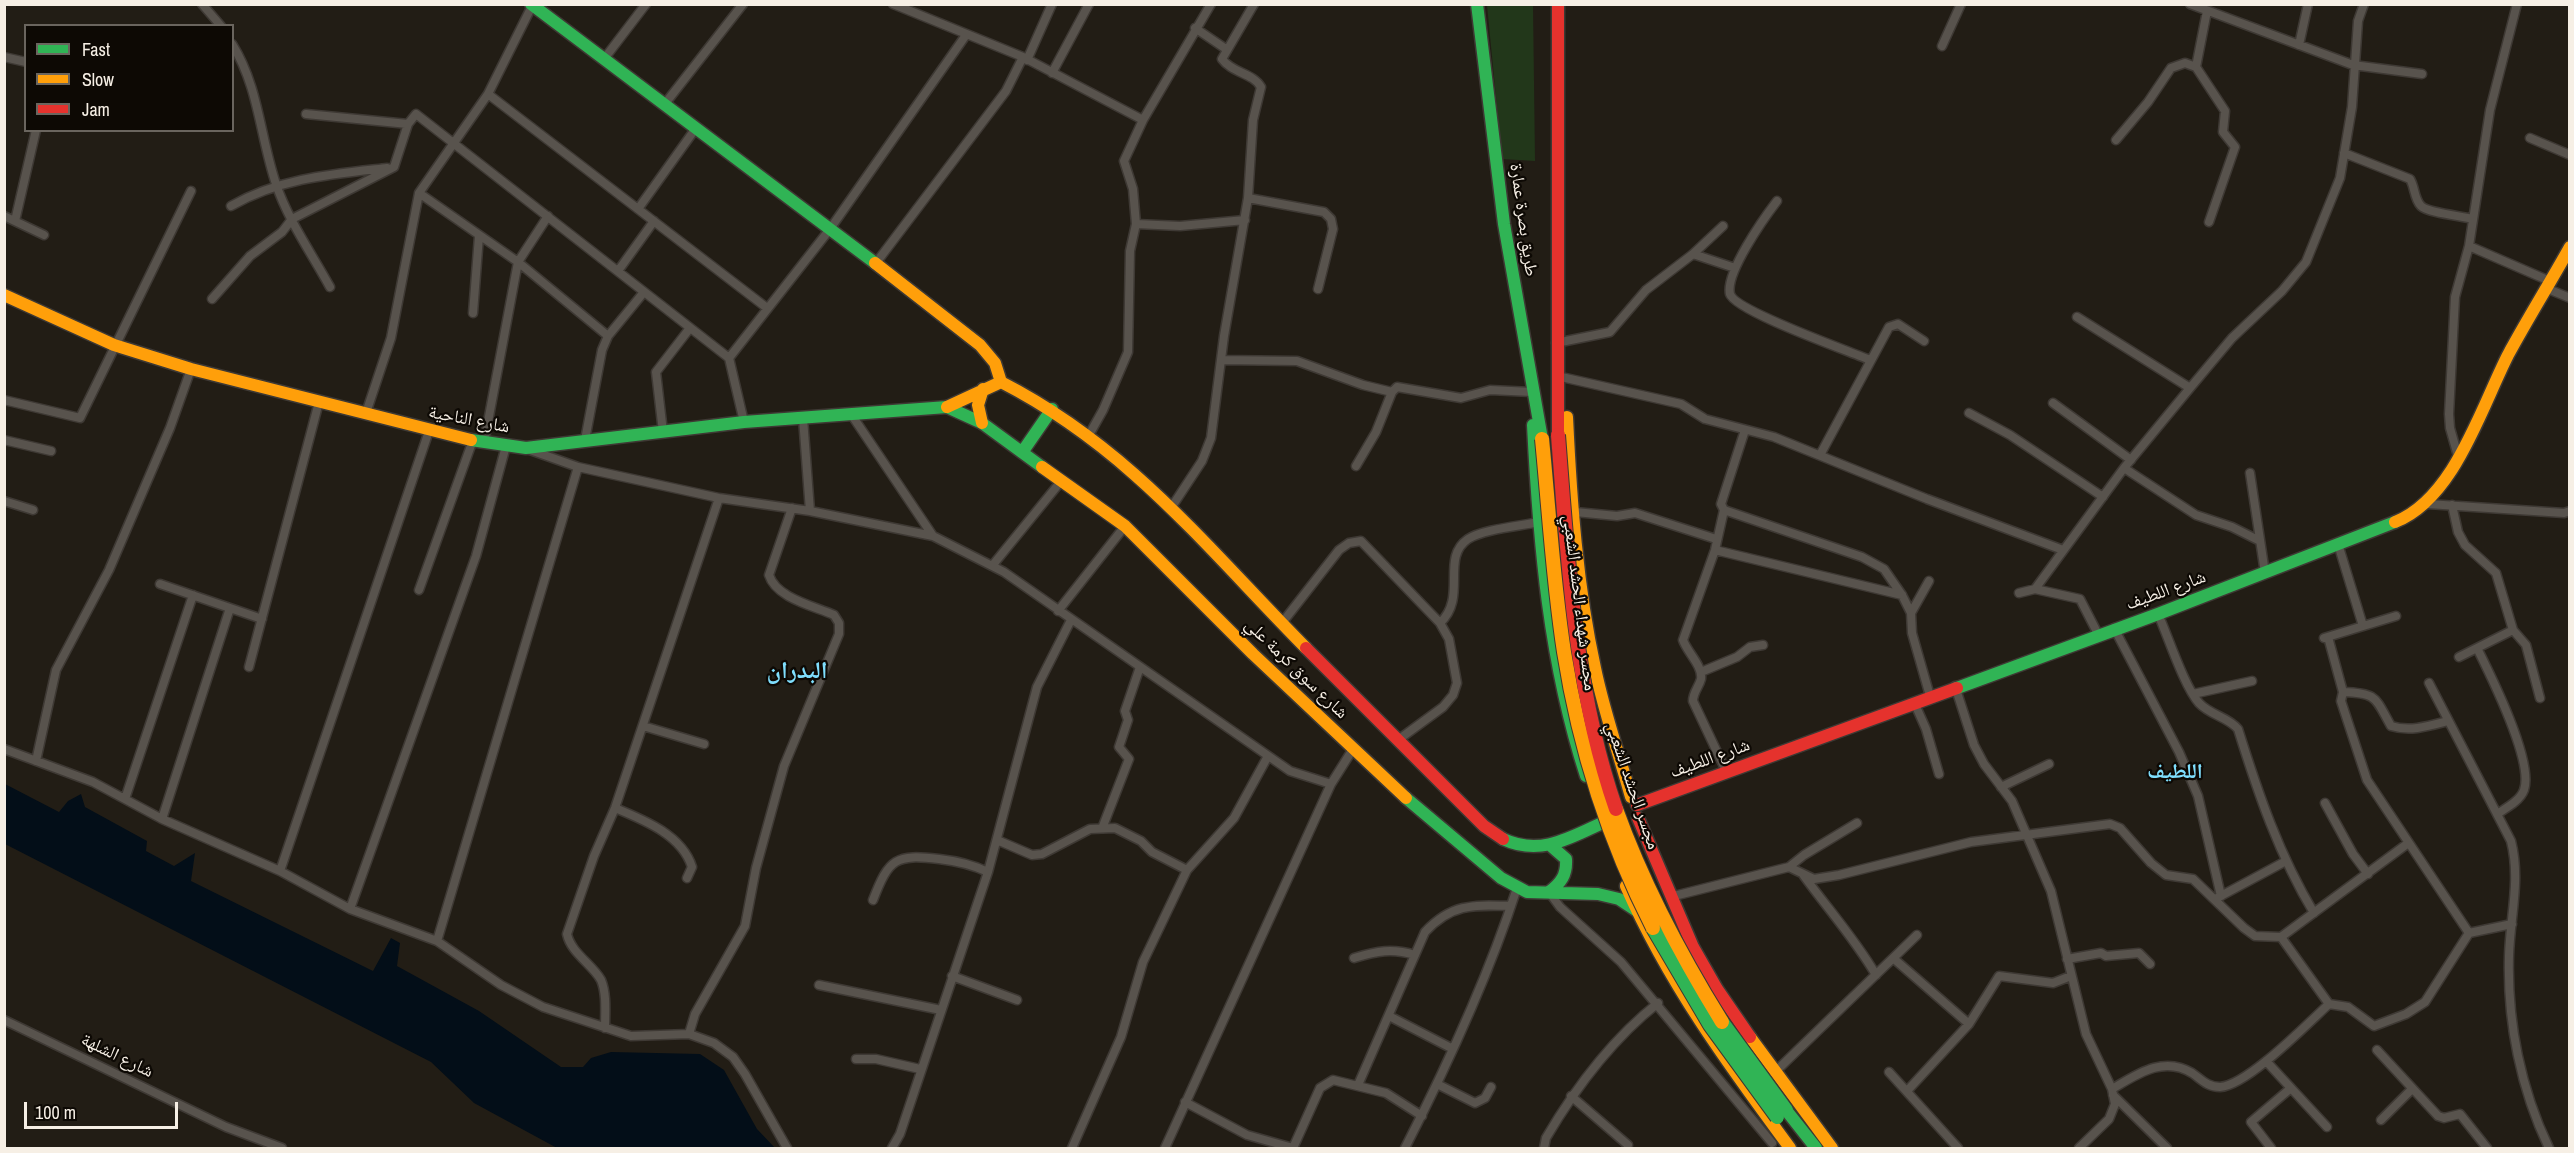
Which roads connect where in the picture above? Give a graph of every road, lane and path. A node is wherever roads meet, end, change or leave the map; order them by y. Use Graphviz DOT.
graph roads {
  1 [pos="202,4"];
  2 [pos="646,4"];
  3 [pos="743,4"];
  4 [pos="893,4"];
  5 [pos="1052,4"];
  6 [pos="1089,4"];
  7 [pos="1211,4"];
  8 [pos="1254,4"];
  9 [pos="1477,4"];
  10 [pos="1558,4"];
  11 [pos="1961,4"];
  12 [pos="2190,4"];
  13 [pos="2308,4"];
  14 [pos="2364,4"];
  15 [pos="2517,4"];
  16 [pos="532,5"];
  17 [pos="2207,11"];
  18 [pos="219,24"];
  19 [pos="1195,28"];
  20 [pos="966,35"];
  21 [pos="2299,45"];
  22 [pos="1942,46"];
  23 [pos="234,47"];
  24 [pos="1226,49"];
  25 [pos="4,57"];
  26 [pos="1025,58"];
  27 [pos="604,59"];
  28 [pos="24,62"];
  29 [pos="2353,65"];
  30 [pos="2196,67"];
  31 [pos="1052,73"];
  32 [pos="2422,74"];
  33 [pos="488,94"];
  34 [pos="664,105"];
  35 [pos="306,114"];
  36 [pos="1143,120"];
  37 [pos="408,124"];
  38 [pos="696,128"];
  39 [pos="36,132"];
  40 [pos="2530,138"];
  41 [pos="2116,140"];
  42 [pos="455,143"];
  43 [pos="2344,153"];
  44 [pos="2570,155"];
  45 [pos="394,167"];
  46 [pos="276,186"];
  47 [pos="191,191"];
  48 [pos="419,193"];
  49 [pos="1248,198"];
  50 [pos="1777,201"];
  51 [pos="231,206"];
  52 [pos="638,208"];
  53 [pos="4,216"];
  54 [pos="548,216"];
  55 [pos="292,219"];
  56 [pos="2473,219"];
  57 [pos="1245,220"];
  58 [pos="15,221"];
  59 [pos="654,221"];
  60 [pos="2209,222"];
  61 [pos="1136,224"];
  62 [pos="1723,226"];
  63 [pos="830,229"];
  64 [pos="44,235"];
  65 [pos="479,236"];
  66 [pos="2469,246"];
  67 [pos="2570,247"];
  68 [pos="1693,254"];
  69 [pos="518,262"];
  70 [pos="876,263"];
  71 [pos="1735,268"];
  72 [pos="618,271"];
  73 [pos="2550,286"];
  74 [pos="330,287"];
  75 [pos="1318,289"];
  76 [pos="644,292"];
  77 [pos="4,295"];
  78 [pos="2570,298"];
  79 [pos="212,299"];
  80 [pos="767,308"];
  81 [pos="473,313"];
  82 [pos="2077,317"];
  83 [pos="690,328"];
  84 [pos="608,336"];
  85 [pos="1924,341"];
  86 [pos="1556,343"];
  87 [pos="114,345"];
  88 [pos="729,358"];
  89 [pos="1222,360"];
  90 [pos="1870,360"];
  91 [pos="191,369"];
  92 [pos="1557,376"];
  93 [pos="1001,382"];
  94 [pos="2190,388"];
  95 [pos="983,389"];
  96 [pos="1392,392"];
  97 [pos="1532,392"];
  98 [pos="4,400"];
  99 [pos="319,402"];
  100 [pos="2054,403"];
  101 [pos="947,407"];
  102 [pos="1052,409"];
  103 [pos="366,413"];
  104 [pos="1968,413"];
  105 [pos="851,414"];
  106 [pos="803,418"];
  107 [pos="744,422"];
  108 [pos="982,423"];
  109 [pos="1746,430"];
  110 [pos="429,431"];
  111 [pos="663,432"];
  112 [pos="1089,435"];
  113 [pos="1558,435"];
  114 [pos="1542,439"];
  115 [pos="4,440"];
  116 [pos="585,440"];
  117 [pos="478,442"];
  118 [pos="506,446"];
  119 [pos="526,448"];
  120 [pos="51,451"];
  121 [pos="1023,451"];
  122 [pos="1820,455"];
  123 [pos="2458,456"];
  124 [pos="2131,460"];
  125 [pos="1356,466"];
  126 [pos="578,467"];
  127 [pos="2124,468"];
  128 [pos="2250,473"];
  129 [pos="1062,480"];
  130 [pos="2103,497"];
  131 [pos="720,498"];
  132 [pos="4,501"];
  133 [pos="2428,504"];
  134 [pos="2452,505"];
  135 [pos="792,508"];
  136 [pos="1171,508"];
  137 [pos="33,510"];
  138 [pos="1724,510"];
  139 [pos="810,511"];
  140 [pos="1575,512"];
  141 [pos="2568,513"];
  142 [pos="1540,522"];
  143 [pos="1125,526"];
  144 [pos="933,536"];
  145 [pos="1716,539"];
  146 [pos="2258,540"];
  147 [pos="2338,544"];
  148 [pos="1715,550"];
  149 [pos="2063,550"];
  150 [pos="992,566"];
  151 [pos="2265,573"];
  152 [pos="1929,581"];
  153 [pos="160,584"];
  154 [pos="2035,589"];
  155 [pos="419,590"];
  156 [pos="2019,593"];
  157 [pos="193,595"];
  158 [pos="1902,595"];
  159 [pos="230,608"];
  160 [pos="1058,611"];
  161 [pos="1911,613"];
  162 [pos="2158,614"];
  163 [pos="2396,616"];
  164 [pos="262,619"];
  165 [pos="1071,620"];
  166 [pos="1282,623"];
  167 [pos="1440,623"];
  168 [pos="2363,626"];
  169 [pos="2114,628"];
  170 [pos="2513,630"];
  171 [pos="2098,634"];
  172 [pos="1763,645"];
  173 [pos="2477,648"];
  174 [pos="2459,657"];
  175 [pos="249,667"];
  176 [pos="1140,667"];
  177 [pos="1701,672"];
  178 [pos="2252,681"];
  179 [pos="2429,683"];
  180 [pos="1955,687"];
  181 [pos="2343,692"];
  182 [pos="2193,694"];
  183 [pos="1930,696"];
  184 [pos="2540,698"];
  185 [pos="1914,702"];
  186 [pos="2448,721"];
  187 [pos="643,726"];
  188 [pos="1398,740"];
  189 [pos="704,744"];
  190 [pos="1353,748"];
  191 [pos="4,749"];
  192 [pos="1268,756"];
  193 [pos="36,761"];
  194 [pos="2049,764"];
  195 [pos="1726,773"];
  196 [pos="1939,774"];
  197 [pos="1331,784"];
  198 [pos="2001,787"];
  199 [pos="125,799"];
  200 [pos="2325,802"];
  201 [pos="1635,807"];
  202 [pos="615,808"];
  203 [pos="1600,808"];
  204 [pos="2497,814"];
  205 [pos="162,819"];
  206 [pos="1857,823"];
  207 [pos="1103,826"];
  208 [pos="1605,826"];
  209 [pos="2026,833"];
  210 [pos="996,840"];
  211 [pos="2408,844"];
  212 [pos="1550,845"];
  213 [pos="2286,861"];
  214 [pos="1789,867"];
  215 [pos="1187,870"];
  216 [pos="280,871"];
  217 [pos="988,872"];
  218 [pos="2368,874"];
  219 [pos="1804,876"];
  220 [pos="1662,877"];
  221 [pos="687,878"];
  222 [pos="1517,888"];
  223 [pos="1549,892"];
  224 [pos="1628,892"];
  225 [pos="1670,897"];
  226 [pos="2218,898"];
  227 [pos="873,900"];
  228 [pos="1511,906"];
  229 [pos="350,909"];
  230 [pos="1636,911"];
  231 [pos="2314,913"];
  232 [pos="2512,924"];
  233 [pos="2469,933"];
  234 [pos="1917,935"];
  235 [pos="2281,937"];
  236 [pos="438,941"];
  237 [pos="1415,955"];
  238 [pos="1354,958"];
  239 [pos="1893,958"];
  240 [pos="2067,959"];
  241 [pos="2150,964"];
  242 [pos="1876,975"];
  243 [pos="952,976"];
  244 [pos="2071,976"];
  245 [pos="819,985"];
  246 [pos="1017,1000"];
  247 [pos="1658,1003"];
  248 [pos="2329,1004"];
  249 [pos="941,1010"];
  250 [pos="1389,1016"];
  251 [pos="4,1020"];
  252 [pos="1969,1024"];
  253 [pos="605,1028"];
  254 [pos="688,1034"];
  255 [pos="1453,1049"];
  256 [pos="2377,1050"];
  257 [pos="856,1059"];
  258 [pos="2266,1061"];
  259 [pos="920,1069"];
  260 [pos="1775,1072"];
  261 [pos="1888,1072"];
  262 [pos="1437,1084"];
  263 [pos="1358,1085"];
  264 [pos="1491,1087"];
  265 [pos="2291,1088"];
  266 [pos="2412,1089"];
  267 [pos="1907,1091"];
  268 [pos="2112,1092"];
  269 [pos="1571,1096"];
  270 [pos="1185,1101"];
  271 [pos="1782,1114"];
  272 [pos="1422,1116"];
  273 [pos="2381,1120"];
  274 [pos="2326,1127"];
  275 [pos="1773,1142"];
  276 [pos="1261,1145"];
  277 [pos="1628,1145"];
  278 [pos="1293,1148"];
  279 [pos="282,1149"];
  280 [pos="787,1149"];
  281 [pos="892,1149"];
  282 [pos="1072,1149"];
  283 [pos="1164,1149"];
  284 [pos="1405,1149"];
  285 [pos="1544,1149"];
  286 [pos="1790,1149"];
  287 [pos="1802,1149"];
  288 [pos="1816,1149"];
  289 [pos="1832,1149"];
  290 [pos="1958,1149"];
  291 [pos="2079,1149"];
  292 [pos="2167,1149"];
  293 [pos="2271,1149"];
  294 [pos="2487,1149"];
  295 [pos="2549,1149"];
  1 -- 18 [label="street"];
  2 -- 27 [label="street"];
  3 -- 34 [label="street"];
  4 -- 20 [label="street"];
  5 -- 26 [label="street"];
  6 -- 31 [label="street"];
  7 -- 19 [label="street"];
  8 -- 24 [label="street"];
  9 -- 97 [label="main road, طريق بصرة عمارة"];
  10 -- 86 [label="main road, طريق بصرة عمارة"];
  11 -- 22 [label="street"];
  12 -- 17 [label="street"];
  13 -- 21 [label="street"];
  14 -- 29 [label="street"];
  15 -- 56 [label="street"];
  16 -- 27 [label="main road"];
  16 -- 33 [label="street"];
  17 -- 21 [label="street"];
  17 -- 30 [label="street"];
  19 -- 24 [label="street"];
  19 -- 36 [label="street"];
  20 -- 26 [label="street"];
  20 -- 63 [label="street"];
  21 -- 29 [label="street"];
  23 -- 46 [label="street"];
  24 -- 49 [label="street"];
  25 -- 28 [label="street"];
  26 -- 31 [label="street"];
  26 -- 70 [label="street"];
  27 -- 34 [label="main road"];
  29 -- 32 [label="street"];
  29 -- 43 [label="street"];
  30 -- 41 [label="street"];
  30 -- 60 [label="street"];
  31 -- 36 [label="street"];
  33 -- 42 [label="street"];
  33 -- 52 [label="street"];
  34 -- 38 [label="main road"];
  35 -- 37 [label="street"];
  36 -- 61 [label="street"];
  37 -- 42 [label="street"];
  37 -- 45 [label="street"];
  38 -- 52 [label="street"];
  38 -- 63 [label="main road"];
  39 -- 58 [label="street"];
  40 -- 44 [label="street"];
  42 -- 48 [label="street"];
  42 -- 54 [label="street"];
  43 -- 56 [label="street"];
  43 -- 94 [label="street"];
  45 -- 46 [label="street"];
  45 -- 55 [label="street"];
  46 -- 51 [label="street"];
  46 -- 55 [label="street"];
  47 -- 87 [label="street"];
  48 -- 65 [label="street"];
  48 -- 103 [label="street"];
  49 -- 57 [label="street"];
  49 -- 75 [label="street"];
  50 -- 71 [label="street"];
  52 -- 59 [label="street"];
  53 -- 58 [label="street"];
  54 -- 69 [label="street"];
  54 -- 72 [label="street"];
  55 -- 74 [label="street"];
  55 -- 79 [label="street"];
  56 -- 66 [label="street"];
  57 -- 61 [label="street"];
  57 -- 89 [label="street"];
  58 -- 64 [label="street"];
  59 -- 72 [label="street"];
  59 -- 80 [label="street"];
  61 -- 112 [label="street"];
  62 -- 68 [label="street"];
  63 -- 70 [label="main road"];
  63 -- 80 [label="street"];
  65 -- 69 [label="street"];
  65 -- 81 [label="street"];
  66 -- 73 [label="street"];
  66 -- 123 [label="street"];
  67 -- 73 [label="main road, شارع اللطيف"];
  68 -- 71 [label="street"];
  68 -- 86 [label="street"];
  69 -- 84 [label="street"];
  69 -- 117 [label="street"];
  70 -- 93 [label="main road"];
  71 -- 90 [label="street"];
  72 -- 76 [label="street"];
  73 -- 78 [label="street"];
  73 -- 123 [label="main road, شارع اللطيف"];
  76 -- 83 [label="street"];
  76 -- 84 [label="street"];
  77 -- 87 [label="main road, شارع الناحية"];
  80 -- 88 [label="street"];
  82 -- 94 [label="street"];
  83 -- 88 [label="street"];
  83 -- 111 [label="street"];
  84 -- 116 [label="street"];
  85 -- 90 [label="street"];
  86 -- 92 [label="main road, طريق بصرة عمارة"];
  87 -- 91 [label="main road, شارع الناحية"];
  87 -- 98 [label="street"];
  88 -- 107 [label="street"];
  89 -- 96 [label="street"];
  89 -- 136 [label="street"];
  90 -- 122 [label="street"];
  91 -- 99 [label="main road, شارع الناحية"];
  91 -- 193 [label="street"];
  92 -- 109 [label="street"];
  92 -- 113 [label="main road, طريق بصرة عمارة"];
  92 -- 140 [label="main road"];
  93 -- 95 [label="main road"];
  93 -- 102 [label="main road, شارع سوق كرمة علي"];
  94 -- 124 [label="street"];
  95 -- 101 [label="main road"];
  95 -- 108 [label="main road"];
  96 -- 97 [label="street"];
  96 -- 125 [label="street"];
  97 -- 114 [label="main road, طريق بصرة عمارة"];
  97 -- 142 [label="main road"];
  99 -- 103 [label="main road, شارع الناحية"];
  99 -- 164 [label="street"];
  100 -- 124 [label="street"];
  101 -- 105 [label="main road, شارع الناحية"];
  101 -- 108 [label="main road, شارع سوق كرمة علي"];
  102 -- 112 [label="main road, شارع سوق كرمة علي"];
  102 -- 121 [label="main road"];
  103 -- 110 [label="main road, شارع الناحية"];
  104 -- 130 [label="street"];
  105 -- 106 [label="main road, شارع الناحية"];
  105 -- 144 [label="street"];
  106 -- 107 [label="main road, شارع الناحية"];
  106 -- 139 [label="street"];
  107 -- 111 [label="main road, شارع الناحية"];
  108 -- 121 [label="main road, شارع سوق كرمة علي"];
  109 -- 122 [label="street"];
  109 -- 138 [label="street"];
  110 -- 117 [label="main road, شارع الناحية"];
  110 -- 216 [label="street"];
  111 -- 116 [label="main road, شارع الناحية"];
  112 -- 136 [label="main road, شارع سوق كرمة علي"];
  113 -- 271 [label="main road, مجسر الحشد الشعبي, bridge"];
  114 -- 271 [label="main road, مجسر شهداء الحشد الشعبي, bridge"];
  115 -- 120 [label="street"];
  116 -- 119 [label="main road, شارع الناحية"];
  117 -- 118 [label="main road, شارع الناحية"];
  117 -- 155 [label="street"];
  118 -- 119 [label="main road, شارع الناحية"];
  118 -- 229 [label="street"];
  119 -- 126 [label="street"];
  121 -- 129 [label="main road, شارع سوق كرمة علي"];
  122 -- 149 [label="street"];
  123 -- 133 [label="main road, شارع اللطيف"];
  124 -- 127 [label="street"];
  126 -- 131 [label="street"];
  126 -- 236 [label="street"];
  127 -- 130 [label="street"];
  127 -- 146 [label="street"];
  128 -- 146 [label="street"];
  129 -- 143 [label="main road, شارع سوق كرمة علي"];
  129 -- 150 [label="street"];
  130 -- 149 [label="street"];
  131 -- 135 [label="street"];
  131 -- 187 [label="street"];
  132 -- 137 [label="street"];
  133 -- 134 [label="street"];
  133 -- 147 [label="main road, شارع اللطيف"];
  134 -- 141 [label="street"];
  134 -- 170 [label="street"];
  135 -- 139 [label="street"];
  135 -- 254 [label="street"];
  136 -- 166 [label="main road, شارع سوق كرمة علي"];
  138 -- 145 [label="street"];
  138 -- 158 [label="street"];
  139 -- 144 [label="street"];
  140 -- 145 [label="street"];
  140 -- 201 [label="main road"];
  142 -- 167 [label="street"];
  142 -- 203 [label="main road"];
  143 -- 160 [label="street"];
  143 -- 190 [label="main road, شارع سوق كرمة علي"];
  144 -- 150 [label="street"];
  145 -- 148 [label="street"];
  146 -- 151 [label="street"];
  147 -- 151 [label="main road, شارع اللطيف"];
  147 -- 168 [label="street"];
  148 -- 158 [label="street"];
  148 -- 177 [label="street"];
  149 -- 154 [label="street"];
  150 -- 160 [label="street"];
  151 -- 162 [label="main road, شارع اللطيف"];
  152 -- 161 [label="street"];
  153 -- 157 [label="street"];
  154 -- 156 [label="street"];
  154 -- 171 [label="street"];
  157 -- 159 [label="street"];
  157 -- 199 [label="street"];
  158 -- 161 [label="street"];
  159 -- 164 [label="street"];
  159 -- 205 [label="street"];
  160 -- 165 [label="street"];
  161 -- 183 [label="street"];
  162 -- 169 [label="main road, شارع اللطيف"];
  162 -- 182 [label="street"];
  163 -- 168 [label="street"];
  164 -- 175 [label="street"];
  165 -- 176 [label="street"];
  165 -- 210 [label="street"];
  166 -- 167 [label="street"];
  166 -- 188 [label="main road, شارع سوق كرمة علي"];
  167 -- 188 [label="street"];
  168 -- 181 [label="street"];
  169 -- 171 [label="main road, شارع اللطيف"];
  169 -- 226 [label="street"];
  170 -- 173 [label="street"];
  170 -- 184 [label="street"];
  171 -- 180 [label="main road, شارع اللطيف"];
  172 -- 177 [label="street"];
  173 -- 174 [label="street"];
  173 -- 204 [label="street"];
  176 -- 192 [label="street"];
  176 -- 207 [label="street"];
  177 -- 195 [label="street"];
  178 -- 182 [label="street"];
  179 -- 186 [label="street"];
  180 -- 183 [label="main road, شارع اللطيف"];
  180 -- 198 [label="street"];
  181 -- 186 [label="street"];
  181 -- 211 [label="street"];
  182 -- 213 [label="street"];
  183 -- 185 [label="main road, شارع اللطيف"];
  185 -- 195 [label="main road, شارع اللطيف"];
  185 -- 196 [label="street"];
  186 -- 204 [label="street"];
  187 -- 189 [label="street"];
  187 -- 202 [label="street"];
  188 -- 212 [label="main road, شارع سوق كرمة علي"];
  190 -- 197 [label="street"];
  190 -- 222 [label="main road, شارع سوق كرمة علي"];
  191 -- 193 [label="street"];
  192 -- 197 [label="street"];
  192 -- 215 [label="street"];
  193 -- 199 [label="street"];
  194 -- 198 [label="street"];
  195 -- 201 [label="main road, شارع اللطيف"];
  197 -- 270 [label="street"];
  198 -- 209 [label="street"];
  199 -- 205 [label="street"];
  200 -- 218 [label="street"];
  201 -- 203 [label="main road"];
  201 -- 208 [label="main road"];
  201 -- 220 [label="main road"];
  202 -- 221 [label="street"];
  202 -- 253 [label="street"];
  203 -- 208 [label="main road"];
  204 -- 232 [label="street"];
  205 -- 216 [label="street"];
  206 -- 214 [label="street"];
  207 -- 210 [label="street"];
  207 -- 215 [label="street"];
  208 -- 212 [label="main road, شارع سوق كرمة علي"];
  208 -- 224 [label="main road"];
  209 -- 219 [label="street"];
  209 -- 226 [label="street"];
  209 -- 240 [label="street"];
  210 -- 217 [label="street"];
  211 -- 218 [label="street"];
  211 -- 233 [label="street"];
  212 -- 223 [label="main road"];
  213 -- 226 [label="street"];
  213 -- 231 [label="street"];
  214 -- 219 [label="street"];
  214 -- 225 [label="street"];
  215 -- 282 [label="street"];
  216 -- 229 [label="street"];
  217 -- 227 [label="street"];
  217 -- 243 [label="street"];
  218 -- 231 [label="street"];
  219 -- 242 [label="street"];
  220 -- 224 [label="main road"];
  220 -- 225 [label="main road"];
  222 -- 223 [label="main road, شارع سوق كرمة علي"];
  222 -- 228 [label="street"];
  223 -- 230 [label="main road, شارع سوق كرمة علي"];
  223 -- 247 [label="street"];
  224 -- 230 [label="main road"];
  225 -- 260 [label="main road"];
  226 -- 235 [label="street"];
  228 -- 237 [label="street"];
  228 -- 255 [label="street"];
  229 -- 236 [label="street"];
  230 -- 275 [label="main road"];
  231 -- 235 [label="street"];
  232 -- 233 [label="street"];
  232 -- 295 [label="street"];
  233 -- 248 [label="street"];
  234 -- 239 [label="street"];
  235 -- 248 [label="street"];
  236 -- 253 [label="street"];
  237 -- 238 [label="street"];
  237 -- 250 [label="street"];
  239 -- 242 [label="street"];
  239 -- 252 [label="street"];
  240 -- 241 [label="street"];
  240 -- 244 [label="street"];
  242 -- 260 [label="street"];
  243 -- 246 [label="street"];
  243 -- 249 [label="street"];
  244 -- 252 [label="street"];
  244 -- 268 [label="street"];
  245 -- 249 [label="street"];
  247 -- 269 [label="street"];
  247 -- 275 [label="street"];
  248 -- 258 [label="street"];
  249 -- 259 [label="street"];
  250 -- 255 [label="street"];
  250 -- 263 [label="street"];
  251 -- 279 [label="street, شارع الشلهة"];
  252 -- 267 [label="street"];
  253 -- 254 [label="street"];
  254 -- 280 [label="street"];
  255 -- 262 [label="street"];
  256 -- 266 [label="street"];
  257 -- 259 [label="street"];
  258 -- 265 [label="street"];
  258 -- 268 [label="street"];
  259 -- 281 [label="street"];
  260 -- 289 [label="main road"];
  261 -- 267 [label="street"];
  262 -- 264 [label="street"];
  262 -- 272 [label="street"];
  263 -- 272 [label="street"];
  263 -- 278 [label="street"];
  265 -- 274 [label="street"];
  265 -- 293 [label="street"];
  266 -- 273 [label="street"];
  266 -- 294 [label="street"];
  267 -- 290 [label="street"];
  268 -- 291 [label="street"];
  268 -- 292 [label="street"];
  269 -- 277 [label="street"];
  269 -- 285 [label="street"];
  270 -- 276 [label="street"];
  270 -- 283 [label="street"];
  271 -- 287 [label="main road"];
  271 -- 288 [label="main road"];
  272 -- 284 [label="street"];
  275 -- 286 [label="main road"];
  276 -- 278 [label="street"];
}
